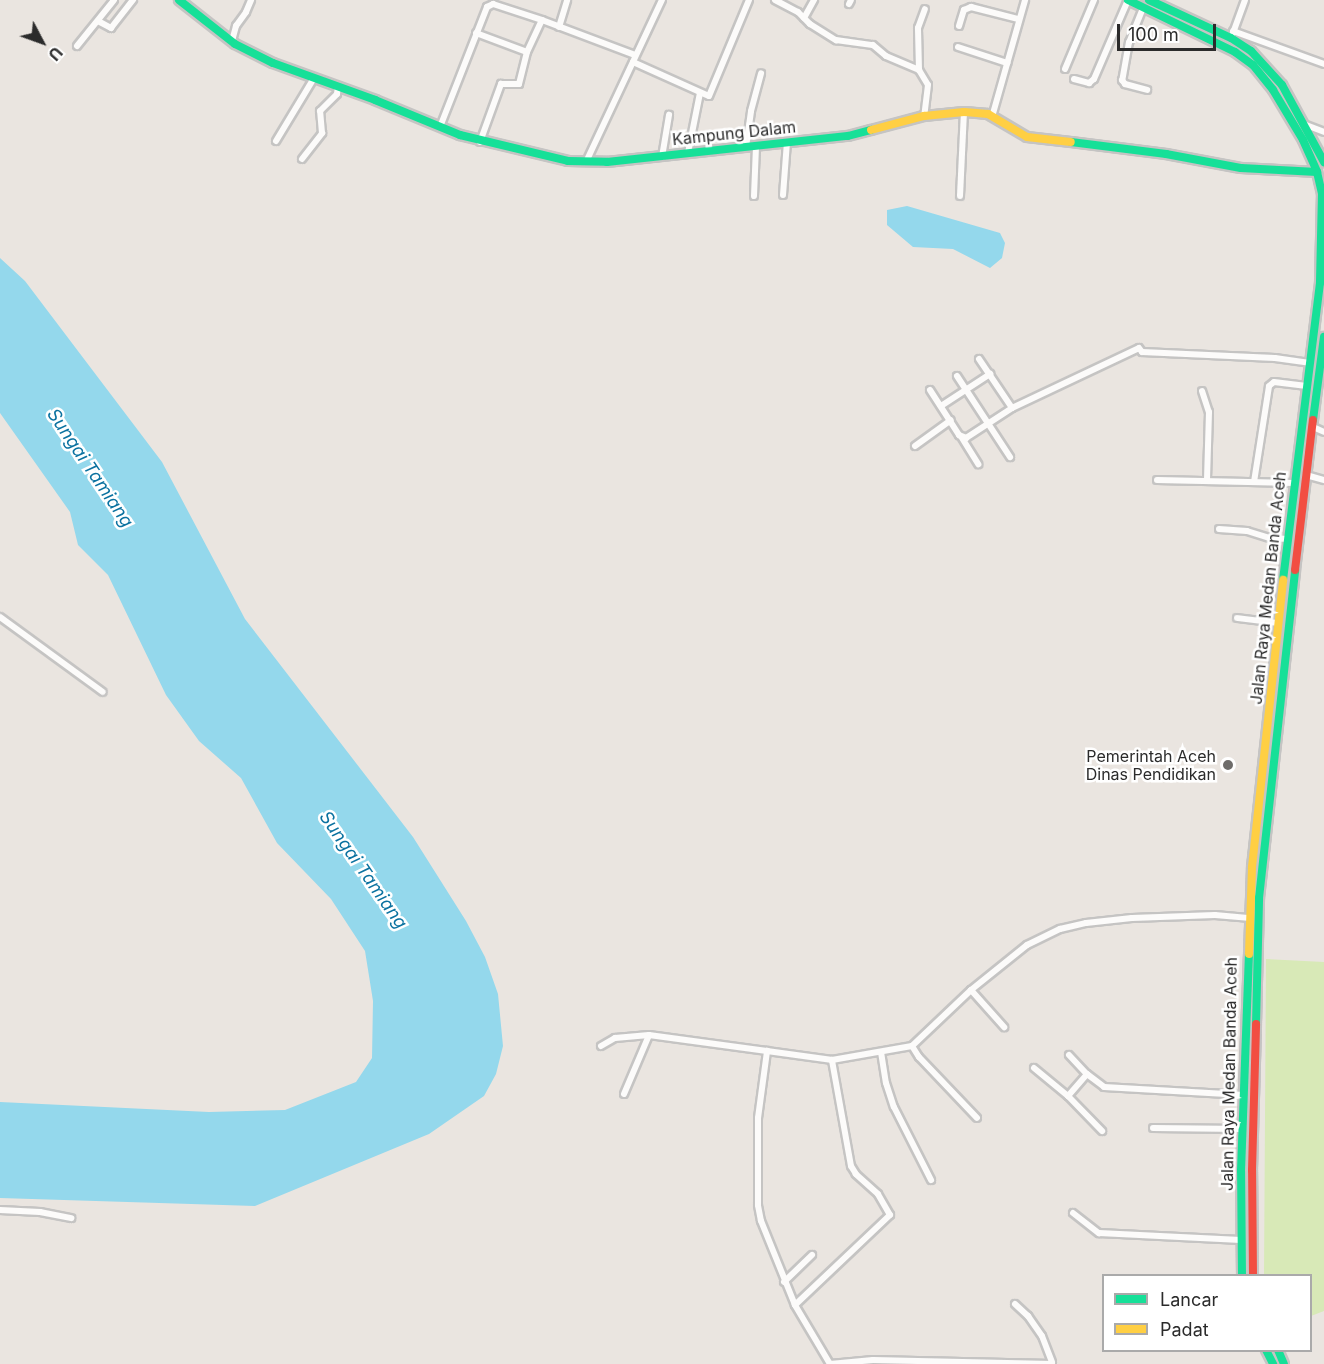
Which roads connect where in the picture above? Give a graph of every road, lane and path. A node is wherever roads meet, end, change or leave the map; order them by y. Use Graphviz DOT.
graph roads {
  1 [pos="114,0"];
  2 [pos="133,0"];
  3 [pos="179,0"];
  4 [pos="250,0"];
  5 [pos="567,0"];
  6 [pos="662,0"];
  7 [pos="749,0"];
  8 [pos="775,0"];
  9 [pos="814,0"];
  10 [pos="1024,0"];
  11 [pos="1094,0"];
  12 [pos="1128,0"];
  13 [pos="1245,0"];
  14 [pos="1146,4"];
  15 [pos="925,9"];
  16 [pos="804,18"];
  17 [pos="1018,19"];
  18 [pos="542,20"];
  19 [pos="98,21"];
  20 [pos="959,26"];
  21 [pos="559,27"];
  22 [pos="476,33"];
  23 [pos="1232,34"];
  24 [pos="232,41"];
  25 [pos="77,46"];
  26 [pos="958,47"];
  27 [pos="527,52"];
  28 [pos="634,58"];
  29 [pos="1007,63"];
  30 [pos="1324,64"];
  31 [pos="1065,69"];
  32 [pos="919,70"];
  33 [pos="761,73"];
  34 [pos="314,78"];
  35 [pos="1074,79"];
  36 [pos="338,86"];
  37 [pos="1147,90"];
  38 [pos="700,93"];
  39 [pos="964,112"];
  40 [pos="669,115"];
  41 [pos="924,116"];
  42 [pos="992,117"];
  43 [pos="1306,125"];
  44 [pos="440,127"];
  45 [pos="1324,132"];
  46 [pos="276,141"];
  47 [pos="480,142"];
  48 [pos="787,142"];
  49 [pos="756,146"];
  50 [pos="746,147"];
  51 [pos="688,153"];
  52 [pos="662,157"];
  53 [pos="302,159"];
  54 [pos="586,162"];
  55 [pos="1324,162"];
  56 [pos="1317,172"];
  57 [pos="783,195"];
  58 [pos="754,196"];
  59 [pos="960,196"];
  60 [pos="1324,336"];
  61 [pos="979,359"];
  62 [pos="1311,363"];
  63 [pos="990,374"];
  64 [pos="957,376"];
  65 [pos="930,390"];
  66 [pos="966,390"];
  67 [pos="1202,391"];
  68 [pos="1307,391"];
  69 [pos="1317,396"];
  70 [pos="941,406"];
  71 [pos="1012,408"];
  72 [pos="951,420"];
  73 [pos="987,426"];
  74 [pos="1312,428"];
  75 [pos="1324,432"];
  76 [pos="962,438"];
  77 [pos="915,446"];
  78 [pos="1010,457"];
  79 [pos="978,464"];
  80 [pos="1306,475"];
  81 [pos="1157,480"];
  82 [pos="1324,480"];
  83 [pos="1207,481"];
  84 [pos="1254,482"];
  85 [pos="1294,483"];
  86 [pos="1220,529"];
  87 [pos="1288,540"];
  88 [pos="1283,586"];
  89 [pos="1293,586"];
  90 [pos="0,617"];
  91 [pos="1237,618"];
  92 [pos="1278,623"];
  93 [pos="103,692"];
  94 [pos="1267,732"];
  95 [pos="1277,733"];
  96 [pos="1248,918"];
  97 [pos="971,990"];
  98 [pos="1004,1027"];
  99 [pos="649,1035"];
  100 [pos="601,1046"];
  101 [pos="912,1046"];
  102 [pos="767,1051"];
  103 [pos="881,1052"];
  104 [pos="1069,1054"];
  105 [pos="832,1060"];
  106 [pos="1034,1068"];
  107 [pos="1087,1074"];
  108 [pos="624,1094"];
  109 [pos="1244,1095"];
  110 [pos="1068,1096"];
  111 [pos="977,1118"];
  112 [pos="1153,1128"];
  113 [pos="1244,1129"];
  114 [pos="1102,1131"];
  115 [pos="1252,1170"];
  116 [pos="1241,1171"];
  117 [pos="930,1180"];
  118 [pos="0,1210"];
  119 [pos="1073,1213"];
  120 [pos="71,1218"];
  121 [pos="1241,1240"];
  122 [pos="812,1255"];
  123 [pos="1242,1274"];
  124 [pos="1253,1274"];
  125 [pos="784,1282"];
  126 [pos="1015,1304"];
  127 [pos="795,1305"];
  128 [pos="1052,1363"];
  129 [pos="830,1364"];
  1 -- 19 [label="street"];
  2 -- 19 [label="street"];
  3 -- 24 [label="main road, Kampung Dalam"];
  4 -- 24 [label="street"];
  5 -- 21 [label="street"];
  6 -- 28 [label="street"];
  7 -- 38 [label="street"];
  8 -- 16 [label="street"];
  9 -- 16 [label="street"];
  10 -- 17 [label="street"];
  11 -- 31 [label="street"];
  12 -- 14 [label="main road, Jalan Raya Medan Banda Aceh"];
  12 -- 35 [label="street"];
  13 -- 23 [label="street"];
  14 -- 23 [label="main road, Jalan Raya Medan Banda Aceh"];
  14 -- 37 [label="street"];
  14 -- 56 [label="main road, Jalan Raya Medan Banda Aceh"];
  15 -- 32 [label="street"];
  16 -- 32 [label="street"];
  17 -- 20 [label="street"];
  17 -- 29 [label="street"];
  18 -- 21 [label="street"];
  18 -- 22 [label="street"];
  18 -- 27 [label="street"];
  19 -- 25 [label="street"];
  21 -- 28 [label="street"];
  22 -- 27 [label="street"];
  22 -- 44 [label="street"];
  23 -- 30 [label="street"];
  23 -- 43 [label="main road, Jalan Raya Medan Banda Aceh"];
  24 -- 34 [label="main road, Kampung Dalam"];
  26 -- 29 [label="street"];
  27 -- 47 [label="street"];
  28 -- 38 [label="street"];
  28 -- 54 [label="street"];
  29 -- 42 [label="street"];
  32 -- 41 [label="street"];
  33 -- 50 [label="street"];
  34 -- 36 [label="main road, Kampung Dalam"];
  34 -- 46 [label="street"];
  36 -- 44 [label="main road, Kampung Dalam"];
  36 -- 53 [label="street"];
  38 -- 51 [label="street"];
  39 -- 41 [label="main road, Kampung Dalam"];
  39 -- 42 [label="main road, Kampung Dalam"];
  39 -- 59 [label="street"];
  40 -- 52 [label="street"];
  41 -- 48 [label="main road, Kampung Dalam"];
  42 -- 56 [label="main road, Kampung Dalam"];
  43 -- 45 [label="street"];
  43 -- 55 [label="main road, Jalan Raya Medan Banda Aceh"];
  44 -- 47 [label="main road, Kampung Dalam"];
  47 -- 54 [label="main road, Kampung Dalam"];
  48 -- 49 [label="main road, Kampung Dalam"];
  48 -- 57 [label="street"];
  49 -- 50 [label="main road, Kampung Dalam"];
  49 -- 58 [label="street"];
  50 -- 51 [label="main road, Kampung Dalam"];
  51 -- 52 [label="main road, Kampung Dalam"];
  52 -- 54 [label="main road, Kampung Dalam"];
  56 -- 62 [label="main road, Jalan Raya Medan Banda Aceh"];
  60 -- 69 [label="main road, Jalan Raya Medan Banda Aceh"];
  61 -- 63 [label="street"];
  62 -- 68 [label="main road, Jalan Raya Medan Banda Aceh"];
  62 -- 71 [label="street"];
  63 -- 66 [label="street"];
  63 -- 71 [label="street"];
  64 -- 66 [label="street"];
  65 -- 70 [label="street"];
  66 -- 70 [label="street"];
  66 -- 73 [label="street"];
  67 -- 83 [label="street"];
  68 -- 69 [label="main road"];
  68 -- 84 [label="street"];
  68 -- 85 [label="main road, Jalan Raya Medan Banda Aceh"];
  69 -- 74 [label="main road, Jalan Raya Medan Banda Aceh"];
  70 -- 72 [label="street"];
  71 -- 73 [label="street"];
  72 -- 76 [label="street"];
  72 -- 77 [label="street"];
  73 -- 76 [label="street"];
  73 -- 78 [label="street"];
  74 -- 75 [label="street"];
  74 -- 80 [label="main road, Jalan Raya Medan Banda Aceh"];
  76 -- 79 [label="street"];
  80 -- 82 [label="street"];
  80 -- 89 [label="main road, Jalan Raya Medan Banda Aceh"];
  81 -- 83 [label="street"];
  83 -- 84 [label="street"];
  84 -- 85 [label="street"];
  85 -- 87 [label="main road, Jalan Raya Medan Banda Aceh"];
  86 -- 87 [label="street"];
  87 -- 88 [label="main road, Jalan Raya Medan Banda Aceh"];
  88 -- 89 [label="main road"];
  88 -- 92 [label="main road, Jalan Raya Medan Banda Aceh"];
  89 -- 95 [label="main road, Jalan Raya Medan Banda Aceh"];
  90 -- 93 [label="street"];
  91 -- 92 [label="street"];
  92 -- 94 [label="main road, Jalan Raya Medan Banda Aceh"];
  94 -- 95 [label="main road"];
  94 -- 96 [label="main road, Jalan Raya Medan Banda Aceh"];
  95 -- 115 [label="main road, Jalan Raya Medan Banda Aceh"];
  96 -- 97 [label="street"];
  96 -- 109 [label="main road, Jalan Raya Medan Banda Aceh"];
  97 -- 98 [label="street"];
  97 -- 101 [label="street"];
  99 -- 100 [label="street"];
  99 -- 102 [label="street"];
  99 -- 108 [label="street"];
  101 -- 103 [label="street"];
  101 -- 111 [label="street"];
  102 -- 105 [label="street"];
  102 -- 125 [label="street"];
  103 -- 105 [label="street"];
  103 -- 117 [label="street"];
  104 -- 107 [label="street"];
  105 -- 127 [label="street"];
  106 -- 110 [label="street"];
  107 -- 109 [label="street"];
  107 -- 110 [label="street"];
  109 -- 113 [label="main road, Jalan Raya Medan Banda Aceh"];
  110 -- 114 [label="street"];
  112 -- 113 [label="street"];
  113 -- 116 [label="main road, Jalan Raya Medan Banda Aceh"];
  115 -- 116 [label="main road"];
  115 -- 124 [label="main road, Jalan Raya Medan Banda Aceh"];
  116 -- 121 [label="main road, Jalan Raya Medan Banda Aceh"];
  118 -- 120 [label="street"];
  119 -- 121 [label="street"];
  121 -- 123 [label="main road, Jalan Raya Medan Banda Aceh"];
  122 -- 125 [label="street"];
  125 -- 127 [label="street"];
  126 -- 128 [label="street"];
  127 -- 129 [label="street"];
  128 -- 129 [label="street"];
}
